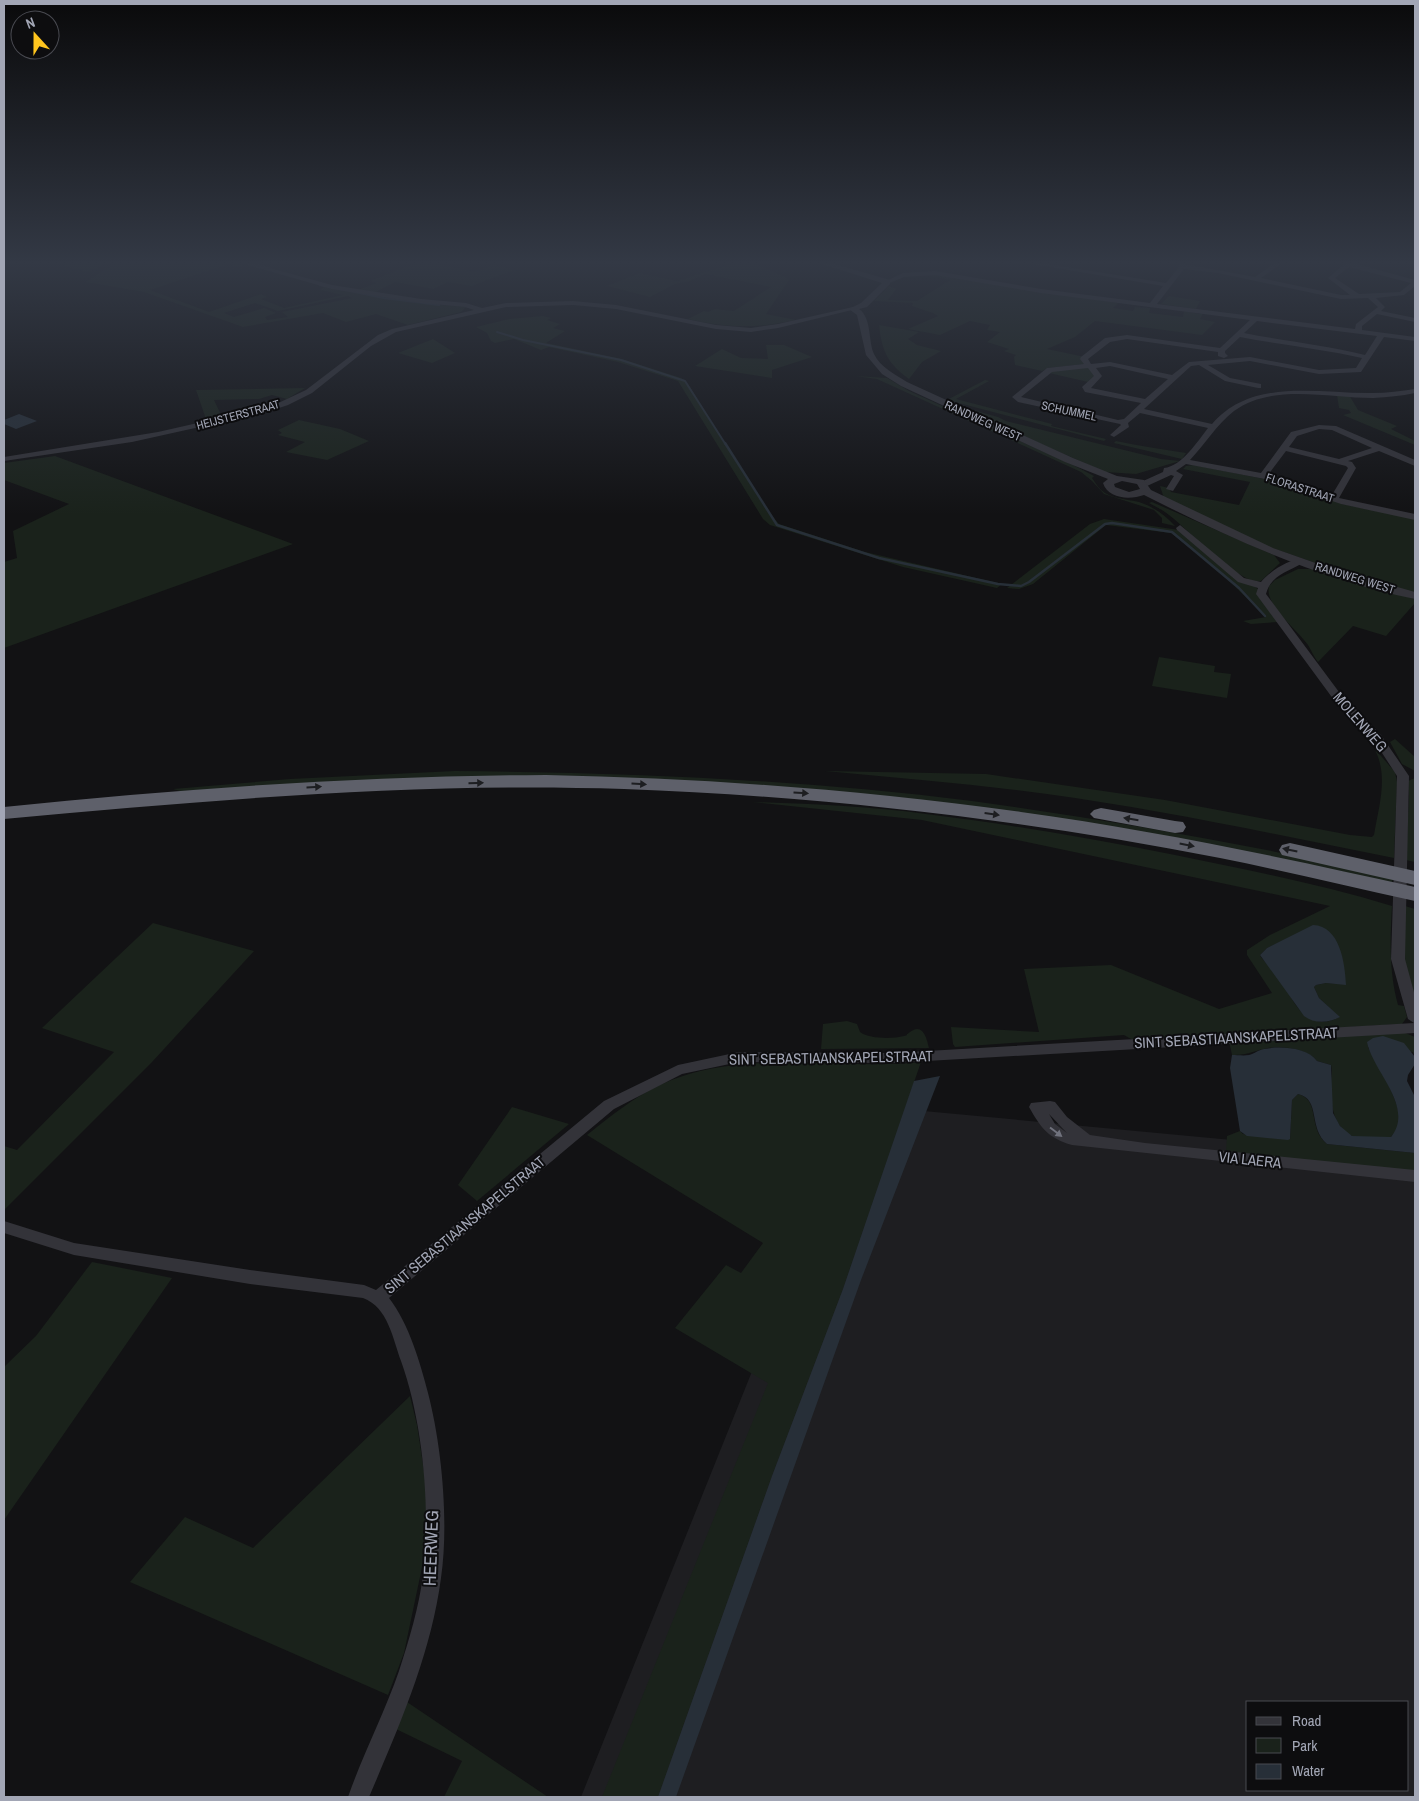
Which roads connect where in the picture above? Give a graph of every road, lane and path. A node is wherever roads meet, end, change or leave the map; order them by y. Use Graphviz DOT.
graph roads {
  1 [pos="365,347"];
  2 [pos="868,347"];
  3 [pos="1099,347"];
  4 [pos="1200,347"];
  5 [pos="1225,347"];
  6 [pos="1314,347"];
  7 [pos="1373,347"];
  8 [pos="1222,350"];
  9 [pos="1366,358"];
  10 [pos="1229,361"];
  11 [pos="1201,363"];
  12 [pos="1088,366"];
  13 [pos="1330,371"];
  14 [pos="1174,378"];
  15 [pos="1330,382"];
  16 [pos="1258,386"];
  17 [pos="1415,391"];
  18 [pos="1147,402"];
  19 [pos="1138,410"];
  20 [pos="1122,422"];
  21 [pos="1212,426"];
  22 [pos="1114,435"];
  23 [pos="1283,448"];
  24 [pos="1379,448"];
  25 [pos="4,459"];
  26 [pos="1185,461"];
  27 [pos="1341,461"];
  28 [pos="1415,463"];
  29 [pos="1171,469"];
  30 [pos="1263,476"];
  31 [pos="1114,480"];
  32 [pos="1141,487"];
  33 [pos="1170,490"];
  34 [pos="1334,499"];
  35 [pos="1415,507"];
  36 [pos="1413,516"];
  37 [pos="1180,528"];
  38 [pos="1295,560"];
  39 [pos="1263,586"];
  40 [pos="1415,596"];
  41 [pos="1403,776"];
  42 [pos="1415,776"];
  43 [pos="4,801"];
  44 [pos="4,813"];
  45 [pos="1415,873"];
  46 [pos="1356,875"];
  47 [pos="1415,878"];
  48 [pos="1415,894"];
  49 [pos="1415,900"];
  50 [pos="1415,1019"];
  51 [pos="1415,1028"];
  52 [pos="1086,1140"];
  53 [pos="1415,1176"];
  54 [pos="4,1227"];
  55 [pos="378,1298"];
  56 [pos="358,1797"];
  1 -- 25 [label="street, HEIJSTERSTRAAT"];
  2 -- 31 [label="street, RANDWEG WEST"];
  3 -- 12 [label="street"];
  4 -- 8 [label="street"];
  5 -- 8 [label="street"];
  6 -- 9 [label="street"];
  7 -- 9 [label="street"];
  8 -- 10 [label="street"];
  9 -- 13 [label="street"];
  10 -- 11 [label="street"];
  10 -- 13 [label="street"];
  11 -- 14 [label="street, SCHUMMEL"];
  11 -- 16 [label="street"];
  12 -- 14 [label="street"];
  12 -- 18 [label="street"];
  12 -- 20 [label="street, SCHUMMEL"];
  13 -- 15 [label="street"];
  14 -- 18 [label="street, SCHUMMEL"];
  17 -- 21 [label="street"];
  18 -- 19 [label="street, SCHUMMEL"];
  19 -- 20 [label="street, SCHUMMEL"];
  19 -- 21 [label="street"];
  20 -- 22 [label="street, SCHUMMEL"];
  21 -- 26 [label="street"];
  23 -- 24 [label="street"];
  23 -- 27 [label="street"];
  23 -- 30 [label="street"];
  24 -- 27 [label="street"];
  24 -- 28 [label="street"];
  26 -- 29 [label="street"];
  26 -- 30 [label="street, FLORASTRAAT"];
  27 -- 34 [label="street"];
  29 -- 32 [label="street"];
  29 -- 33 [label="street"];
  30 -- 34 [label="street, FLORASTRAAT"];
  31 -- 32 [label="street"];
  31 -- 32 [label="street"];
  32 -- 38 [label="street, RANDWEG WEST"];
  34 -- 36 [label="street, FLORASTRAAT"];
  35 -- 36 [label="street"];
  37 -- 39 [label="street"];
  38 -- 39 [label="street"];
  38 -- 40 [label="street, RANDWEG WEST"];
  39 -- 41 [label="street, MOLENWEG"];
  41 -- 42 [label="street"];
  41 -- 50 [label="street"];
  46 -- 43 [label="highway, one-way"];
  44 -- 46 [label="highway, one-way"];
  45 -- 46 [label="highway"];
  46 -- 47 [label="highway"];
  46 -- 48 [label="highway"];
  46 -- 49 [label="highway"];
  51 -- 55 [label="street, SINT SEBASTIAANSKAPELSTRAAT"];
  52 -- 53 [label="street, VIA LAERA"];
  54 -- 55 [label="street, SINT SEBASTIAANSKAPELSTRAAT"];
  55 -- 56 [label="street, HEERWEG"];
}
